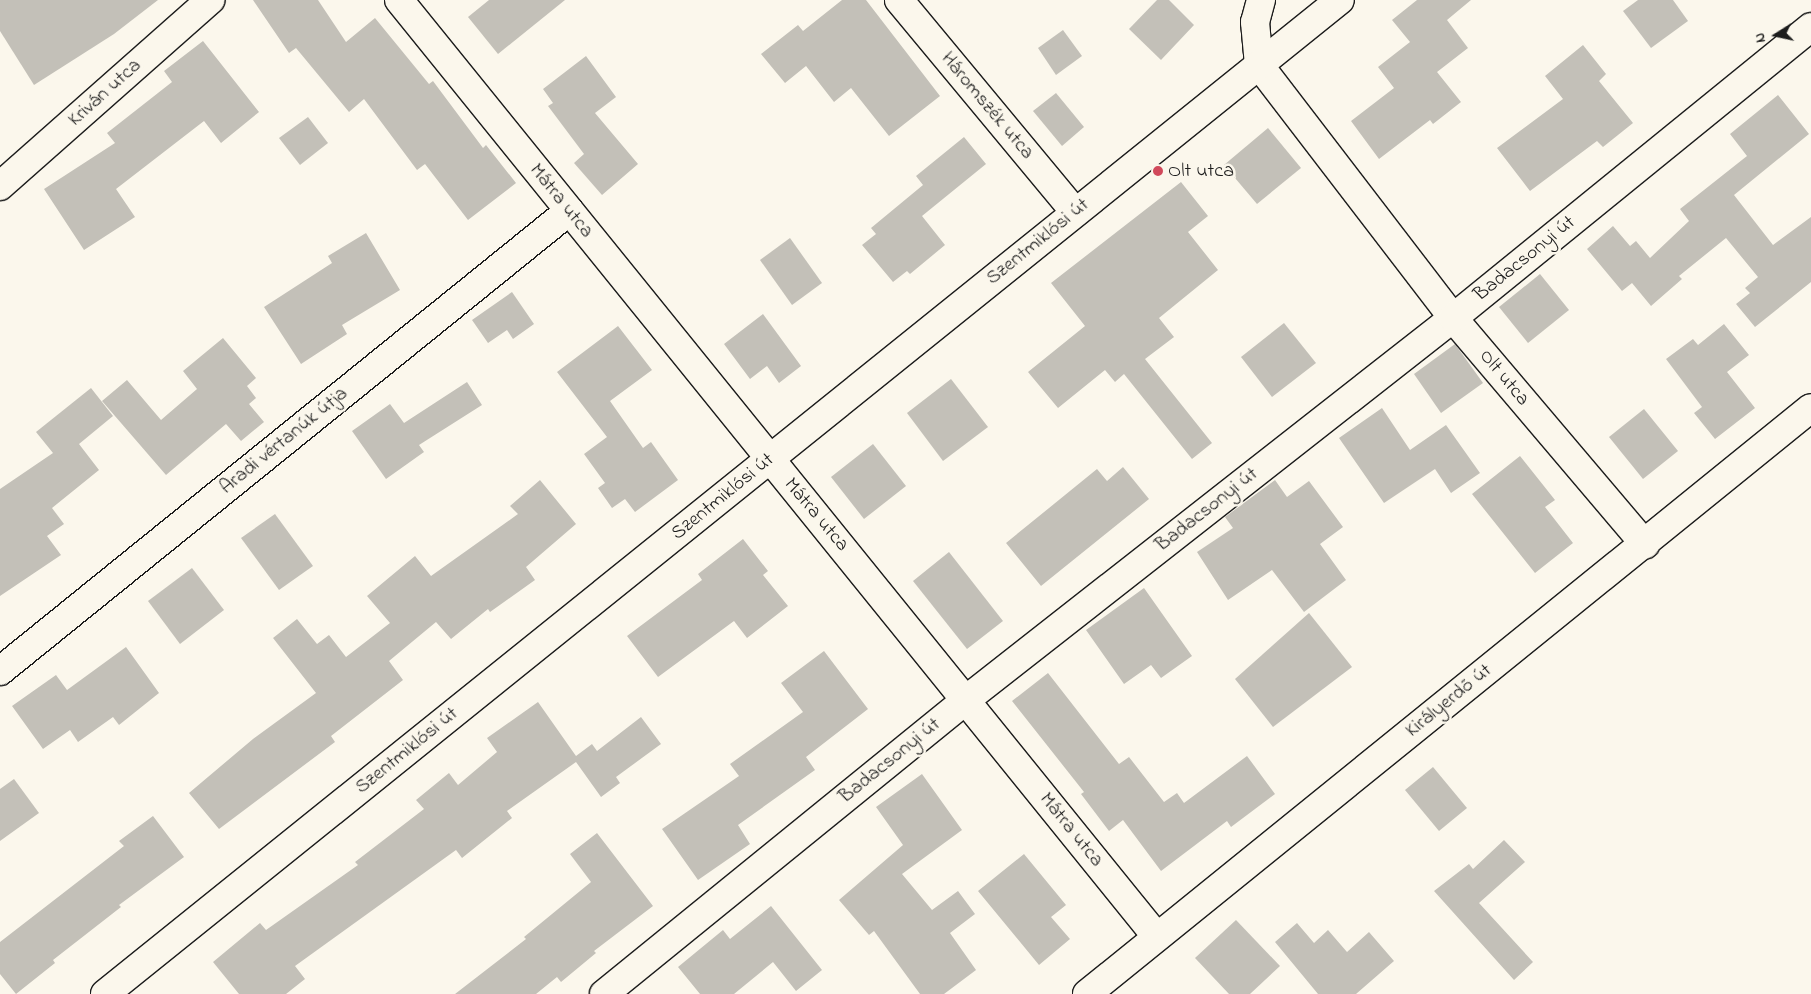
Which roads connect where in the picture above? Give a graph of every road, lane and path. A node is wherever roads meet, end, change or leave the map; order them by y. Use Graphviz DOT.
graph roads {
  1 [pos="210,0"];
  2 [pos="400,0"];
  3 [pos="899,0"];
  4 [pos="1261,0"];
  5 [pos="1340,0"];
  6 [pos="1811,27"];
  7 [pos="1259,65"];
  8 [pos="0,186"];
  9 [pos="569,211"];
  10 [pos="1075,212"];
  11 [pos="1453,318"];
  12 [pos="1811,408"];
  13 [pos="769,460"];
  14 [pos="1645,544"];
  15 [pos="0,671"];
  16 [pos="967,699"];
  17 [pos="1157,937"];
  18 [pos="105,994"];
  19 [pos="604,994"];
  20 [pos="1087,994"];
  1 -- 8 [label="street, Kriván utca"];
  2 -- 9 [label="street, Mátra utca"];
  3 -- 10 [label="street, Háromszék utca"];
  4 -- 7 [label="street"];
  5 -- 7 [label="street, Szentmiklósi út"];
  6 -- 11 [label="street, Badacsonyi út"];
  7 -- 10 [label="street, Szentmiklósi út"];
  7 -- 11 [label="street, Olt utca"];
  9 -- 13 [label="street, Mátra utca"];
  9 -- 15 [label="street, Aradi vértanúk útja"];
  10 -- 13 [label="street, Szentmiklósi út"];
  11 -- 14 [label="street, Olt utca"];
  11 -- 16 [label="street, Badacsonyi út"];
  12 -- 14 [label="street, Királyerdő út"];
  13 -- 16 [label="street, Mátra utca"];
  13 -- 18 [label="street, Szentmiklósi út"];
  14 -- 17 [label="street, Királyerdő út"];
  16 -- 17 [label="street, Mátra utca"];
  16 -- 19 [label="street, Badacsonyi út"];
  17 -- 20 [label="street, Királyerdő út"];
}
